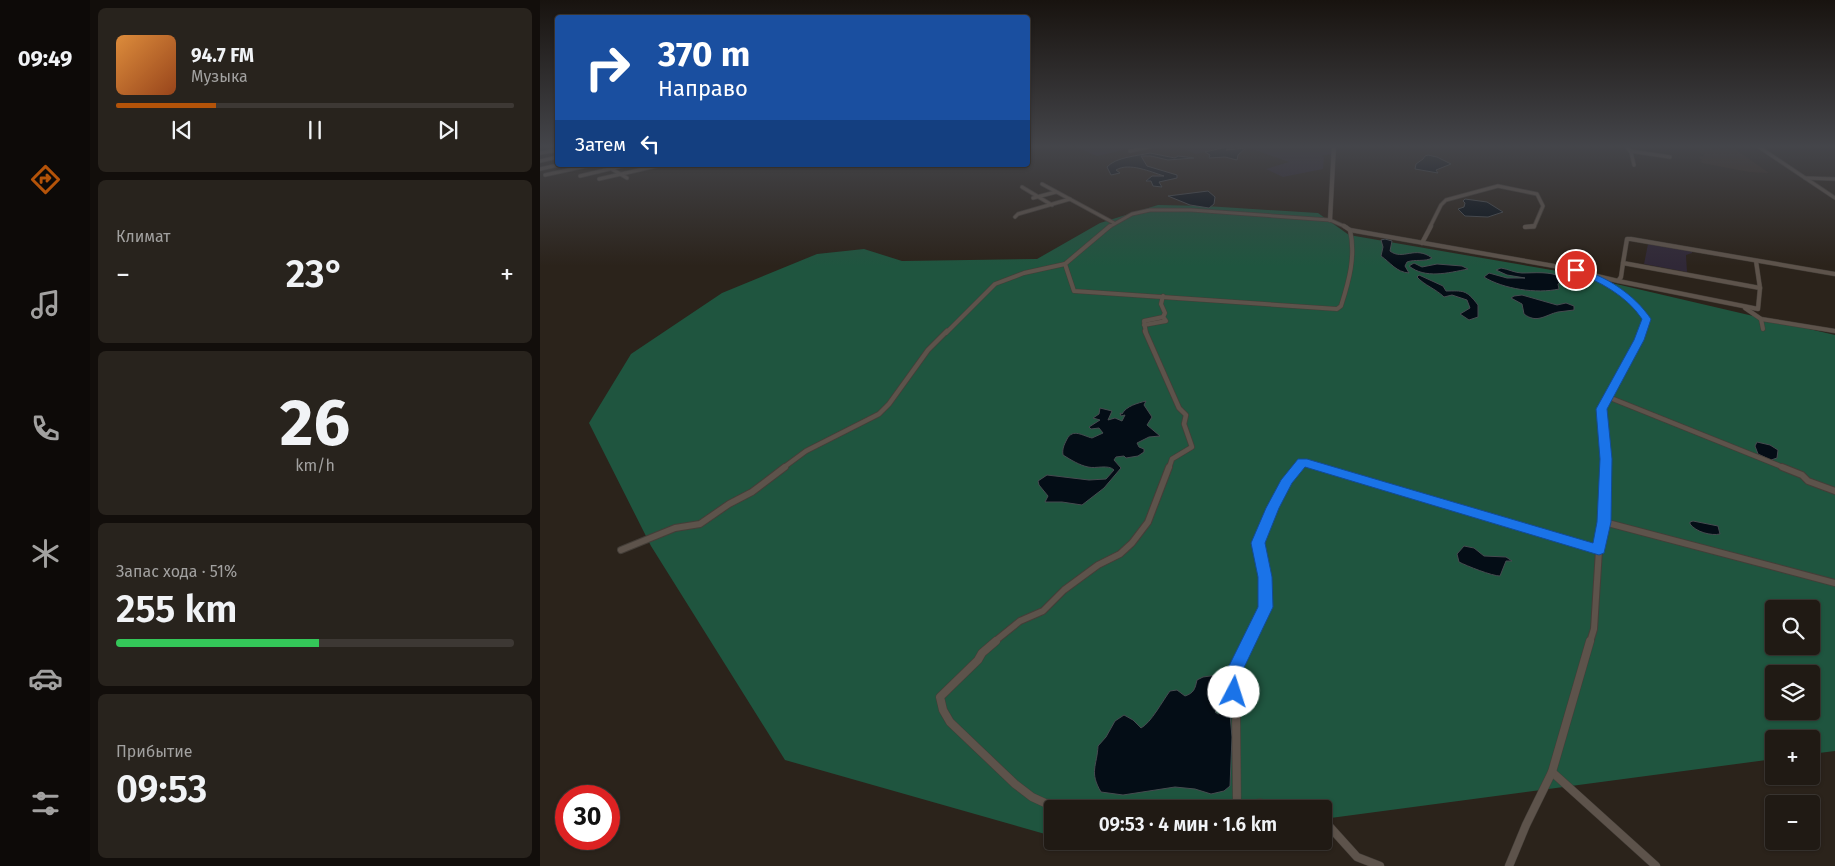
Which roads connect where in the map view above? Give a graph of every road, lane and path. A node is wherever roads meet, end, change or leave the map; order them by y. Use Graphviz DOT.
graph roads {
  1 [pos="1044,185"];
  2 [pos="1332,185"];
  3 [pos="1815,185"];
  4 [pos="1022,187"];
  5 [pos="1056,192"];
  6 [pos="1038,196"];
  7 [pos="1033,198"];
  8 [pos="1835,198"];
  9 [pos="1070,199"];
  10 [pos="1052,205"];
  11 [pos="1015,218"];
  12 [pos="1330,220"];
  13 [pos="1114,223"];
  14 [pos="1525,227"];
  15 [pos="1350,230"];
  16 [pos="1422,243"];
  17 [pos="1756,261"];
  18 [pos="1623,263"];
  19 [pos="1066,264"];
  20 [pos="1835,274"];
  21 [pos="1593,276"];
  22 [pos="1618,281"];
  23 [pos="1760,288"];
  24 [pos="1163,296"];
  25 [pos="1742,306"];
  26 [pos="1761,319"];
  27 [pos="1763,329"];
  28 [pos="1835,331"];
  29 [pos="1608,397"];
  30 [pos="1835,491"];
  31 [pos="1604,522"];
  32 [pos="621,550"];
  33 [pos="1599,550"];
  34 [pos="1835,583"];
  35 [pos="1552,772"];
  36 [pos="1237,800"];
  37 [pos="1044,803"];
  38 [pos="1332,830"];
  39 [pos="1380,866"];
  40 [pos="1509,866"];
  41 [pos="1656,866"];
  1 -- 5 [label="street"];
  2 -- 12 [label="street"];
  3 -- 8 [label="street"];
  4 -- 6 [label="street"];
  5 -- 6 [label="street"];
  5 -- 9 [label="street"];
  6 -- 7 [label="street"];
  6 -- 10 [label="street"];
  9 -- 10 [label="street"];
  9 -- 13 [label="street"];
  10 -- 11 [label="street"];
  12 -- 13 [label="street"];
  12 -- 15 [label="street"];
  13 -- 19 [label="street"];
  14 -- 16 [label="street"];
  15 -- 16 [label="street"];
  15 -- 24 [label="street"];
  16 -- 21 [label="street"];
  17 -- 18 [label="street"];
  17 -- 20 [label="street"];
  17 -- 23 [label="street"];
  18 -- 22 [label="street"];
  18 -- 23 [label="street"];
  19 -- 24 [label="street"];
  19 -- 32 [label="street"];
  21 -- 22 [label="street"];
  21 -- 29 [label="street"];
  22 -- 25 [label="street"];
  23 -- 25 [label="street"];
  24 -- 37 [label="street"];
  25 -- 26 [label="street"];
  26 -- 27 [label="street"];
  26 -- 28 [label="street"];
  29 -- 30 [label="street"];
  29 -- 31 [label="street"];
  31 -- 33 [label="street"];
  31 -- 34 [label="street"];
  33 -- 35 [label="street"];
  33 -- 36 [label="street"];
  35 -- 40 [label="street"];
  35 -- 41 [label="street"];
  38 -- 39 [label="street"];
}
